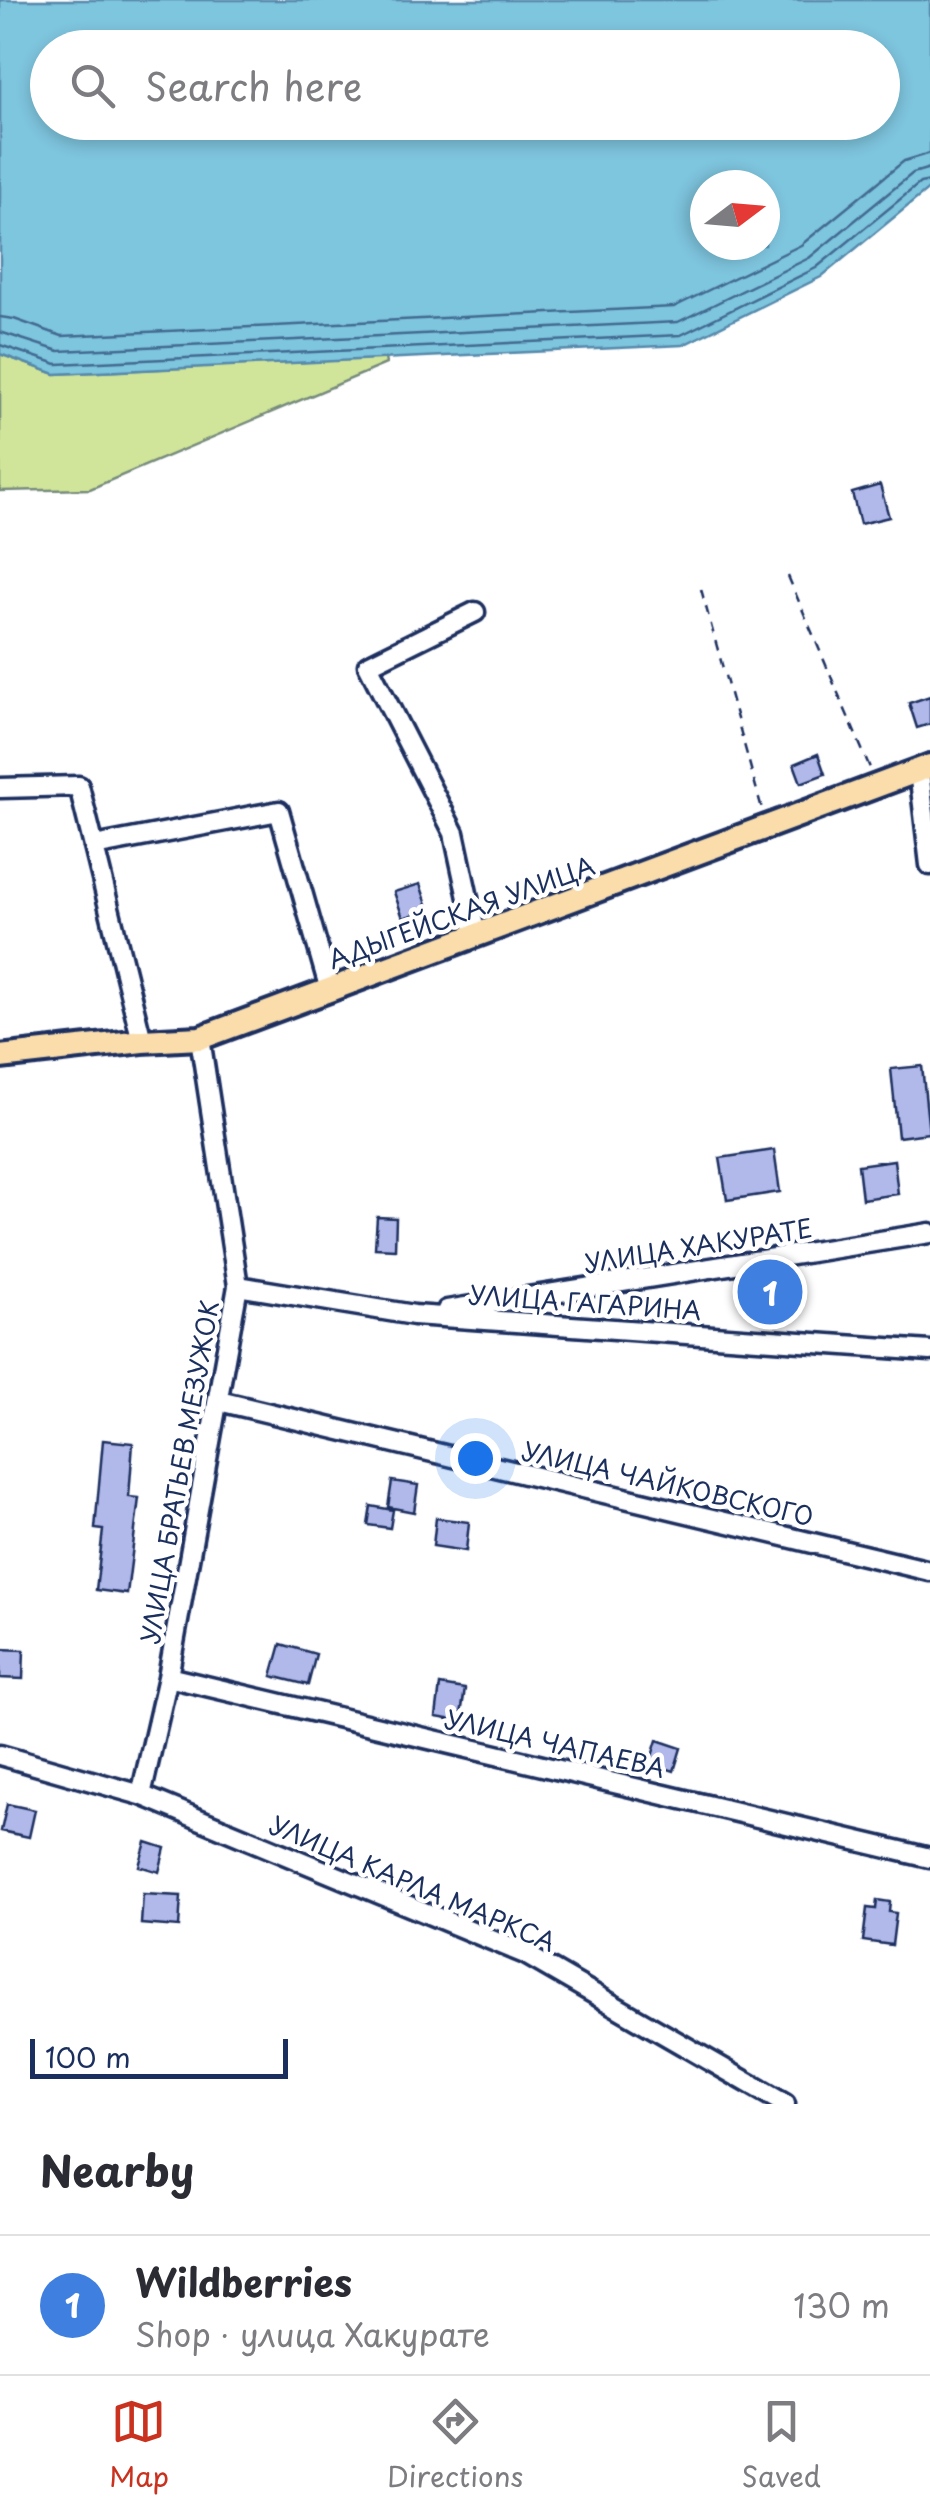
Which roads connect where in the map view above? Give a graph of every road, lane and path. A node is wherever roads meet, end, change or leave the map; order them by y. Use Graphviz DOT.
graph roads {
  1 [pos="788,576"];
  2 [pos="700,589"];
  3 [pos="475,612"];
  4 [pos="925,768"];
  5 [pos="878,786"];
  6 [pos="0,788"];
  7 [pos="767,827"];
  8 [pos="94,846"];
  9 [pos="930,865"];
  10 [pos="476,936"];
  11 [pos="330,990"];
  12 [pos="200,1038"];
  13 [pos="142,1041"];
  14 [pos="0,1057"];
  15 [pos="930,1233"];
  16 [pos="238,1286"];
  17 [pos="414,1315"];
  18 [pos="930,1350"];
  19 [pos="219,1401"];
  20 [pos="930,1571"];
  21 [pos="168,1677"];
  22 [pos="0,1755"];
  23 [pos="141,1795"];
  24 [pos="930,1858"];
  25 [pos="784,2104"];
  1 -- 5 [label="path"];
  2 -- 7 [label="path"];
  3 -- 10 [label="street"];
  4 -- 5 [label="main road, АДЫГЕЙСКАЯ УЛИЦА"];
  4 -- 9 [label="street"];
  5 -- 7 [label="main road, АДЫГЕЙСКАЯ УЛИЦА"];
  6 -- 8 [label="street"];
  7 -- 10 [label="main road, АДЫГЕЙСКАЯ УЛИЦА"];
  8 -- 11 [label="street"];
  8 -- 13 [label="street"];
  10 -- 11 [label="main road, АДЫГЕЙСКАЯ УЛИЦА"];
  11 -- 12 [label="main road, АДЫГЕЙСКАЯ УЛИЦА"];
  12 -- 13 [label="main road, АДЫГЕЙСКАЯ УЛИЦА"];
  12 -- 16 [label="street, УЛИЦА БРАТЬЕВ МЕЗУЖОК"];
  13 -- 14 [label="main road, АДЫГЕЙСКАЯ УЛИЦА"];
  15 -- 17 [label="street, УЛИЦА ХАКУРАТЕ"];
  16 -- 17 [label="street, УЛИЦА ГАГАРИНА"];
  16 -- 19 [label="street, УЛИЦА БРАТЬЕВ МЕЗУЖОК"];
  17 -- 18 [label="street, УЛИЦА ГАГАРИНА"];
  19 -- 20 [label="street, УЛИЦА ЧАЙКОВСКОГО"];
  19 -- 21 [label="street, УЛИЦА БРАТЬЕВ МЕЗУЖОК"];
  21 -- 23 [label="street, УЛИЦА БРАТЬЕВ МЕЗУЖОК"];
  21 -- 24 [label="street, УЛИЦА ЧАПАЕВА"];
  22 -- 23 [label="street, УЛИЦА КАРЛА МАРКСА"];
  23 -- 25 [label="street, УЛИЦА КАРЛА МАРКСА"];
}
